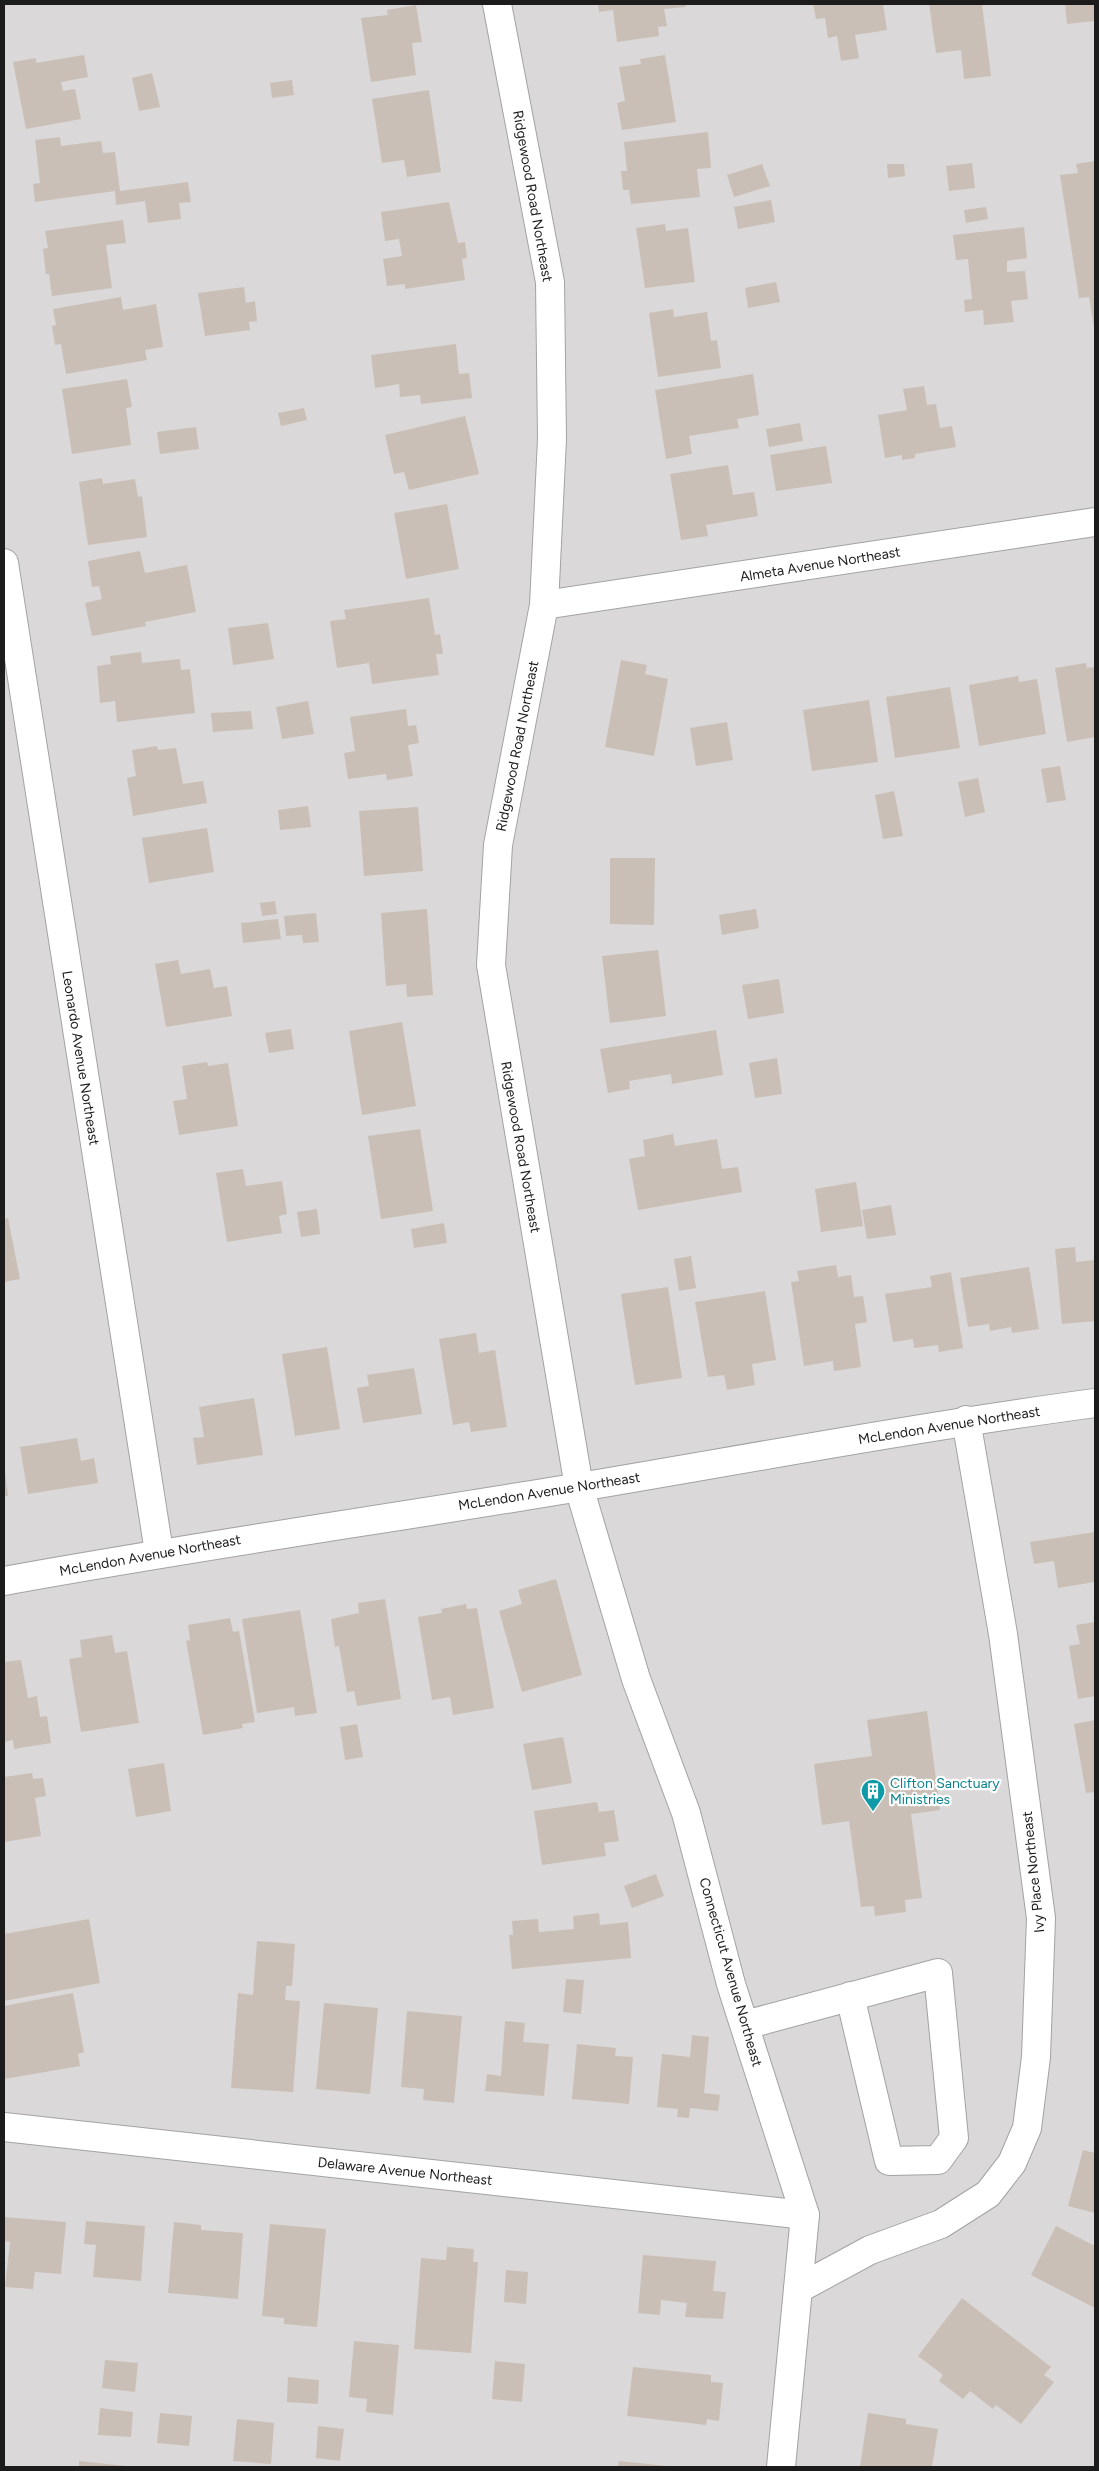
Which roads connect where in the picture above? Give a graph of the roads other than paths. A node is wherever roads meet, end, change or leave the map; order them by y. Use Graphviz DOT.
graph roads {
  1 [pos="497,4"];
  2 [pos="1095,522"];
  3 [pos="4,563"];
  4 [pos="544,605"];
  5 [pos="1095,1403"];
  6 [pos="966,1420"];
  7 [pos="579,1487"];
  8 [pos="159,1552"];
  9 [pos="4,1580"];
  10 [pos="850,1996"];
  11 [pos="744,2025"];
  12 [pos="4,2127"];
  13 [pos="805,2215"];
  14 [pos="798,2289"];
  15 [pos="781,2467"];
  1 -- 4 [label="street, Ridgewood Road Northeast"];
  2 -- 4 [label="street, Almeta Avenue Northeast"];
  3 -- 8 [label="street, Leonardo Avenue Northeast"];
  4 -- 7 [label="street, Ridgewood Road Northeast"];
  5 -- 6 [label="street, McLendon Avenue Northeast"];
  6 -- 7 [label="street, McLendon Avenue Northeast"];
  6 -- 14 [label="street, Ivy Place Northeast"];
  7 -- 8 [label="street, McLendon Avenue Northeast"];
  7 -- 11 [label="street, Connecticut Avenue Northeast"];
  8 -- 9 [label="street, McLendon Avenue Northeast"];
  10 -- 10 [label="street"];
  10 -- 11 [label="street"];
  11 -- 13 [label="street, Connecticut Avenue Northeast"];
  12 -- 13 [label="street, Delaware Avenue Northeast"];
  13 -- 14 [label="street, Connecticut Avenue Northeast"];
  14 -- 15 [label="street, Connecticut Avenue Northeast"];
}
